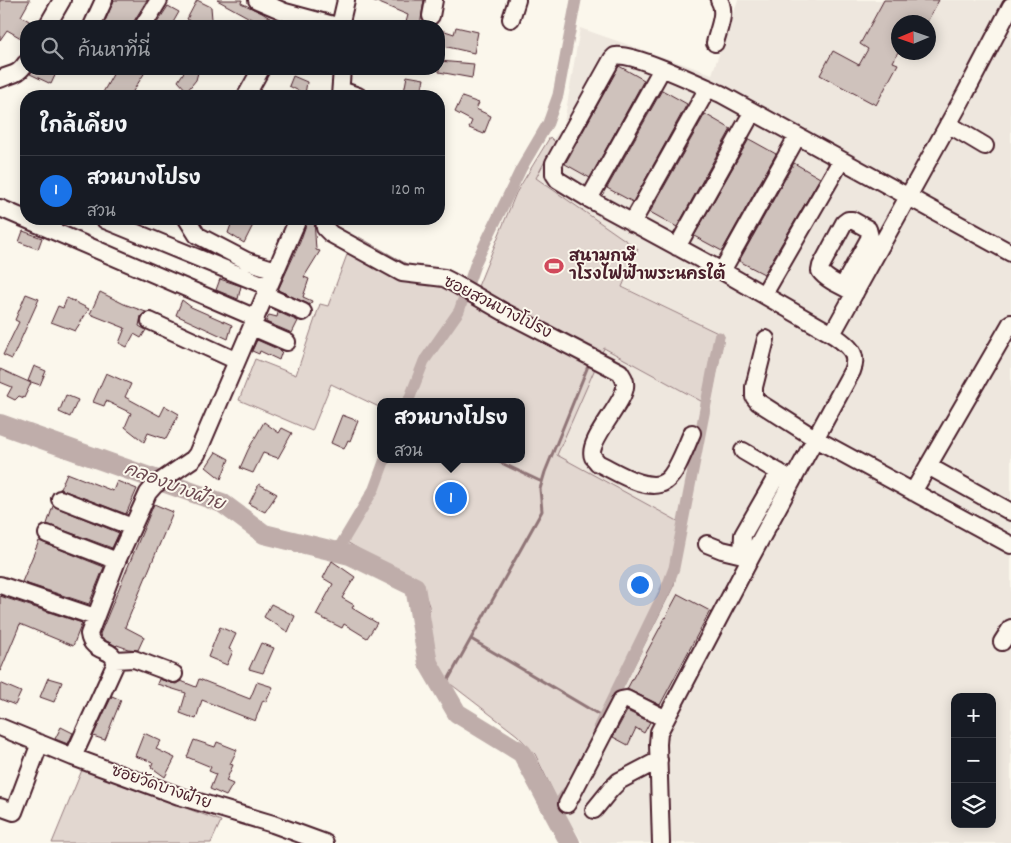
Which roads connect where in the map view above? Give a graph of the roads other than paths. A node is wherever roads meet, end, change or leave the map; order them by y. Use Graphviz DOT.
graph roads {
  1 [pos="62,0"];
  2 [pos="104,0"];
  3 [pos="159,0"];
  4 [pos="257,0"];
  5 [pos="346,0"];
  6 [pos="434,0"];
  7 [pos="517,0"];
  8 [pos="719,0"];
  9 [pos="1011,6"];
  10 [pos="431,16"];
  11 [pos="283,19"];
  12 [pos="511,19"];
  13 [pos="50,20"];
  14 [pos="95,20"];
  15 [pos="147,20"];
  16 [pos="341,20"];
  17 [pos="715,43"];
  18 [pos="20,71"];
  19 [pos="258,75"];
  20 [pos="342,75"];
  21 [pos="658,76"];
  22 [pos="0,79"];
  23 [pos="249,90"];
  24 [pos="340,90"];
  25 [pos="704,95"];
  26 [pos="748,120"];
  27 [pos="948,124"];
  28 [pos="793,144"];
  29 [pos="985,146"];
  30 [pos="838,166"];
  31 [pos="908,196"];
  32 [pos="589,199"];
  33 [pos="0,208"];
  34 [pos="20,217"];
  35 [pos="632,223"];
  36 [pos="38,225"];
  37 [pos="116,225"];
  38 [pos="191,225"];
  39 [pos="295,225"];
  40 [pos="325,225"];
  41 [pos="677,247"];
  42 [pos="1011,253"];
  43 [pos="276,270"];
  44 [pos="722,271"];
  45 [pos="267,291"];
  46 [pos="764,294"];
  47 [pos="303,312"];
  48 [pos="150,321"];
  49 [pos="254,322"];
  50 [pos="1011,323"];
  51 [pos="832,334"];
  52 [pos="766,339"];
  53 [pos="287,342"];
  54 [pos="238,361"];
  55 [pos="692,433"];
  56 [pos="816,439"];
  57 [pos="743,451"];
  58 [pos="928,466"];
  59 [pos="779,472"];
  60 [pos="793,481"];
  61 [pos="913,492"];
  62 [pos="60,499"];
  63 [pos="1011,512"];
  64 [pos="132,527"];
  65 [pos="47,534"];
  66 [pos="707,544"];
  67 [pos="1011,545"];
  68 [pos="747,556"];
  69 [pos="117,561"];
  70 [pos="0,585"];
  71 [pos="95,617"];
  72 [pos="115,660"];
  73 [pos="174,674"];
  74 [pos="666,719"];
  75 [pos="0,727"];
  76 [pos="40,744"];
  77 [pos="73,757"];
  78 [pos="658,760"];
  79 [pos="567,804"];
  80 [pos="0,807"];
  81 [pos="594,810"];
  82 [pos="312,841"];
  83 [pos="661,843"];
  1 -- 13 [label="street"];
  2 -- 14 [label="street"];
  3 -- 15 [label="street"];
  4 -- 11 [label="street"];
  5 -- 16 [label="street"];
  6 -- 10 [label="street"];
  7 -- 12 [label="street"];
  8 -- 17 [label="street"];
  9 -- 27 [label="street"];
  18 -- 22 [label="street"];
  19 -- 23 [label="street"];
  20 -- 24 [label="street"];
  21 -- 32 [label="street"];
  25 -- 35 [label="street"];
  26 -- 41 [label="street"];
  27 -- 29 [label="street"];
  27 -- 31 [label="street"];
  28 -- 44 [label="street"];
  30 -- 46 [label="street"];
  31 -- 32 [label="street"];
  31 -- 42 [label="street"];
  31 -- 51 [label="street"];
  32 -- 35 [label="street"];
  33 -- 34 [label="street"];
  35 -- 41 [label="street"];
  36 -- 49 [label="street"];
  37 -- 45 [label="street"];
  38 -- 43 [label="street"];
  39 -- 43 [label="street"];
  40 -- 55 [label="street, ซอยสวนบางโปรง"];
  41 -- 44 [label="street"];
  43 -- 45 [label="street"];
  44 -- 46 [label="street"];
  45 -- 47 [label="street"];
  45 -- 49 [label="street"];
  46 -- 51 [label="street"];
  48 -- 54 [label="street"];
  49 -- 53 [label="street"];
  49 -- 54 [label="street"];
  50 -- 58 [label="street"];
  51 -- 56 [label="street"];
  52 -- 56 [label="street"];
  54 -- 64 [label="street"];
  56 -- 60 [label="street"];
  56 -- 61 [label="street"];
  57 -- 59 [label="street"];
  58 -- 61 [label="street"];
  58 -- 63 [label="street"];
  59 -- 60 [label="street"];
  59 -- 68 [label="street"];
  60 -- 68 [label="street"];
  61 -- 67 [label="street"];
  62 -- 64 [label="street"];
  64 -- 69 [label="street"];
  65 -- 69 [label="street"];
  66 -- 68 [label="street"];
  68 -- 74 [label="street"];
  69 -- 71 [label="street"];
  70 -- 71 [label="street"];
  71 -- 72 [label="street"];
  72 -- 73 [label="street"];
  72 -- 77 [label="street"];
  74 -- 78 [label="street"];
  74 -- 79 [label="street"];
  75 -- 76 [label="street, ซอยวัดบางฝ้าย"];
  76 -- 77 [label="street, ซอยวัดบางฝ้าย"];
  76 -- 80 [label="street"];
  77 -- 82 [label="street, ซอยวัดบางฝ้าย"];
  78 -- 81 [label="street"];
  78 -- 83 [label="street"];
}
